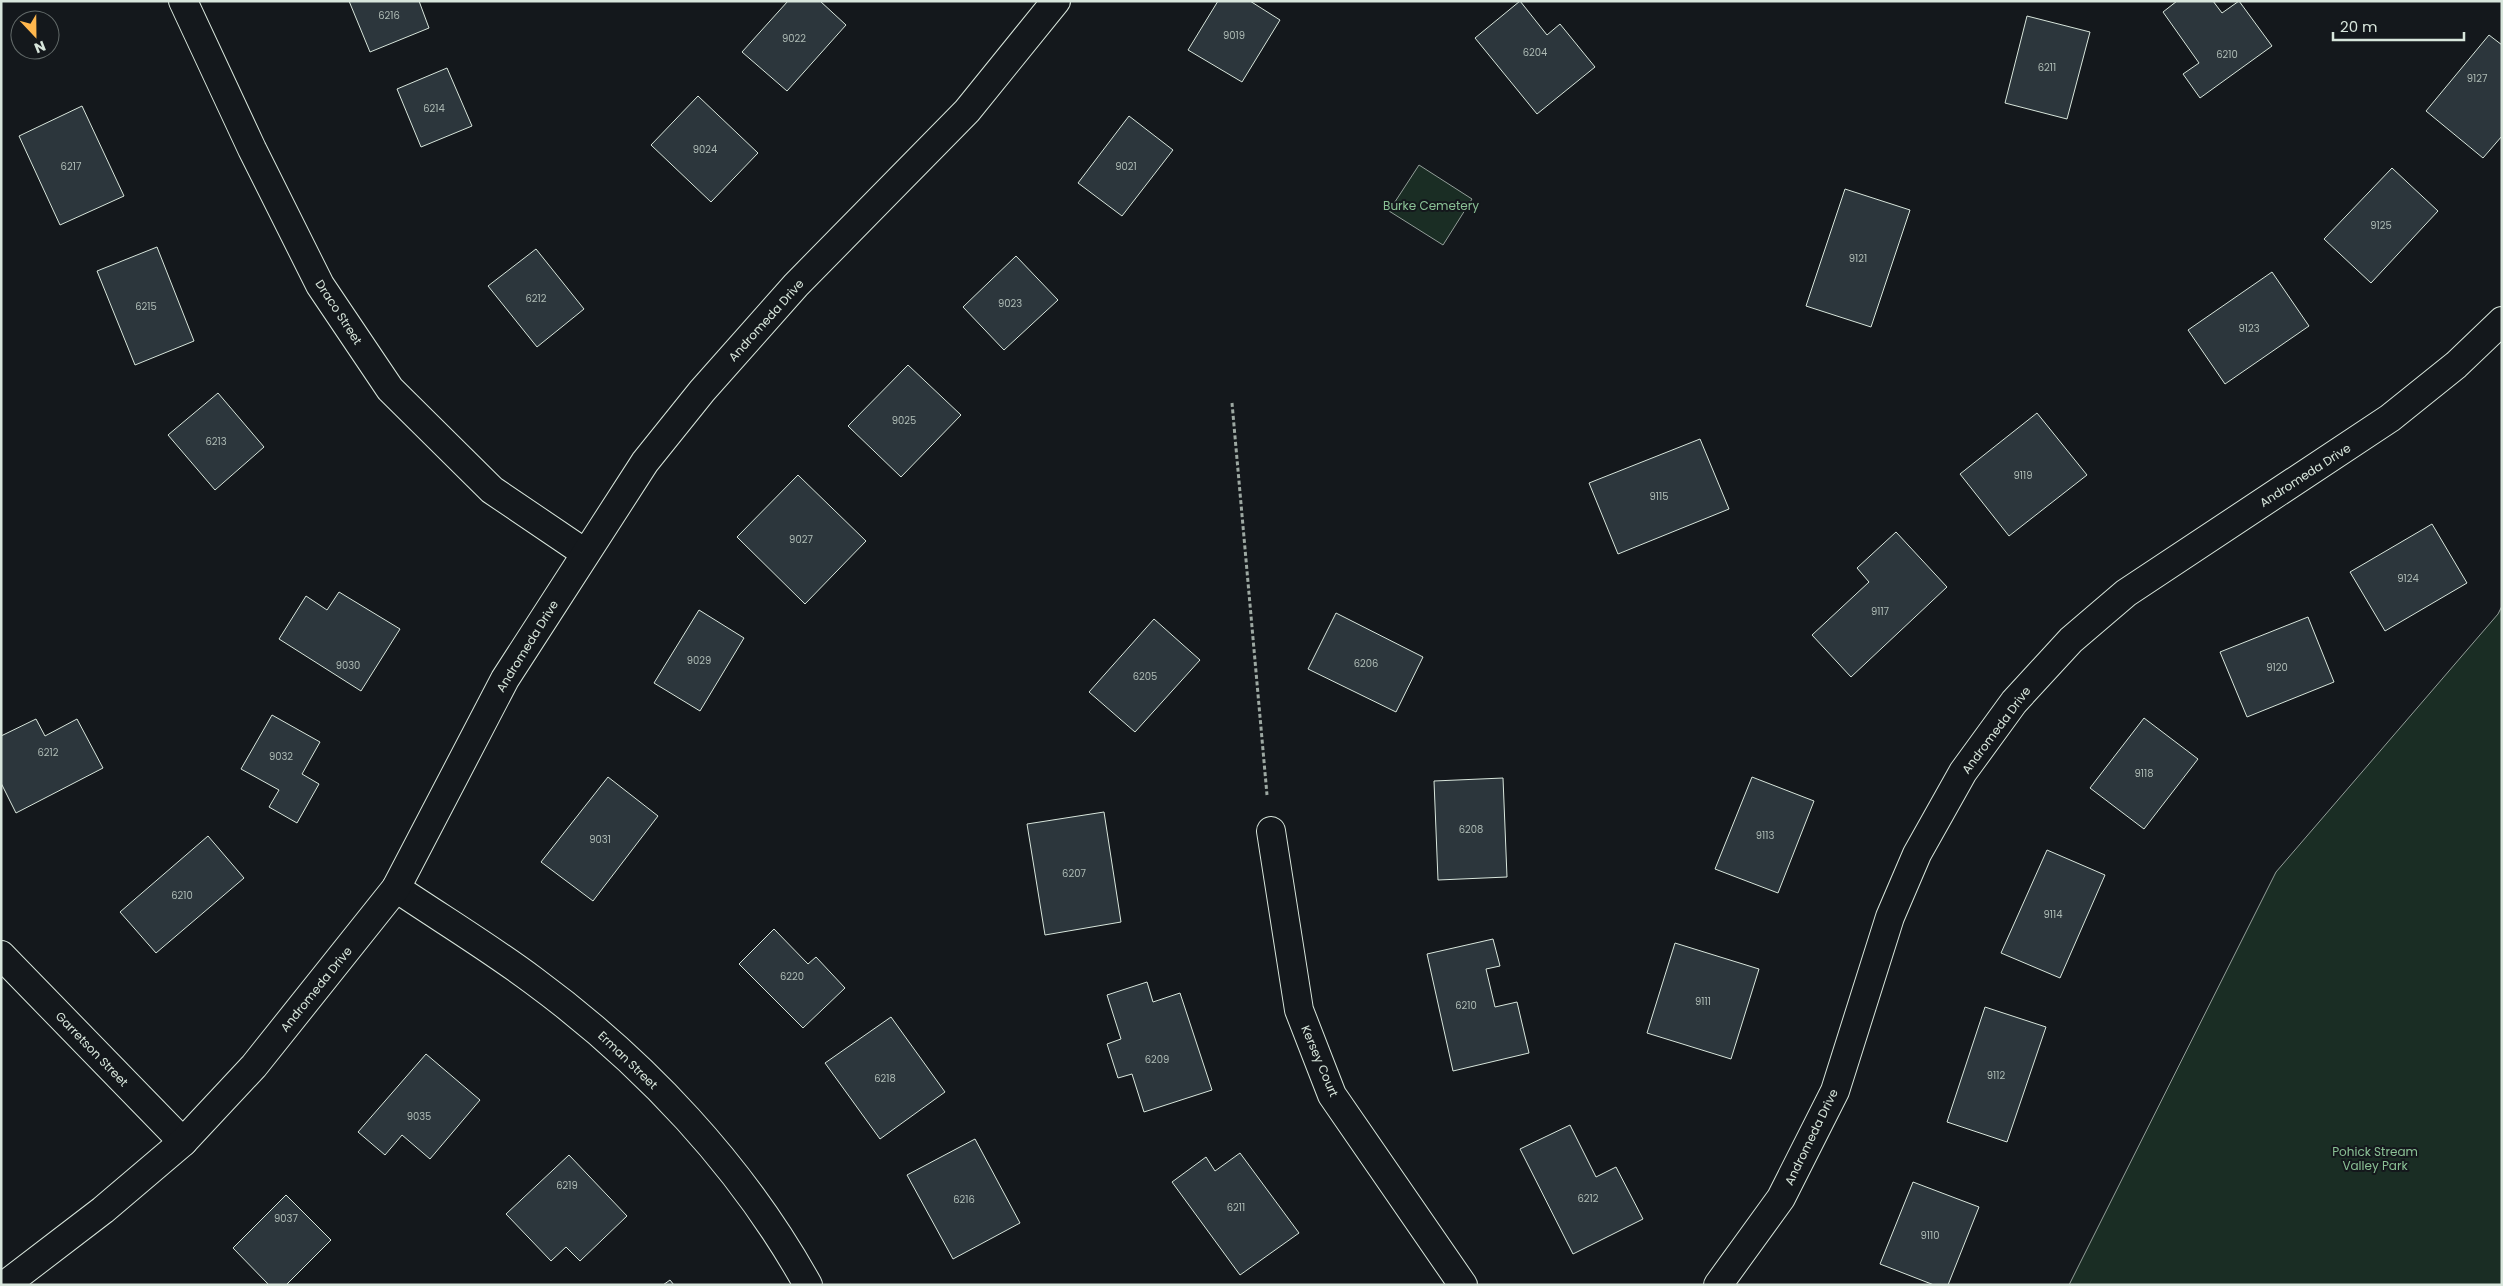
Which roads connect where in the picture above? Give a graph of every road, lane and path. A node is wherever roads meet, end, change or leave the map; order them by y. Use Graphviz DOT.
graph roads {
  1 [pos="183,1"];
  2 [pos="1056,1"];
  3 [pos="2502,321"];
  4 [pos="1232,403"];
  5 [pos="585,553"];
  6 [pos="1271,831"];
  7 [pos="396,888"];
  8 [pos="1,955"];
  9 [pos="183,1142"];
  10 [pos="4,1285"];
  11 [pos="808,1285"];
  12 [pos="1463,1285"];
  13 [pos="1718,1285"];
  1 -- 5 [label="street, Draco Street"];
  2 -- 5 [label="street, Andromeda Drive"];
  3 -- 13 [label="street, Andromeda Drive"];
  4 -- 6 [label="path"];
  5 -- 7 [label="street, Andromeda Drive"];
  6 -- 12 [label="street, Kersey Court"];
  7 -- 9 [label="street, Andromeda Drive"];
  7 -- 11 [label="street, Erman Street"];
  8 -- 9 [label="street, Garretson Street"];
  9 -- 10 [label="street, Andromeda Drive"];
}
